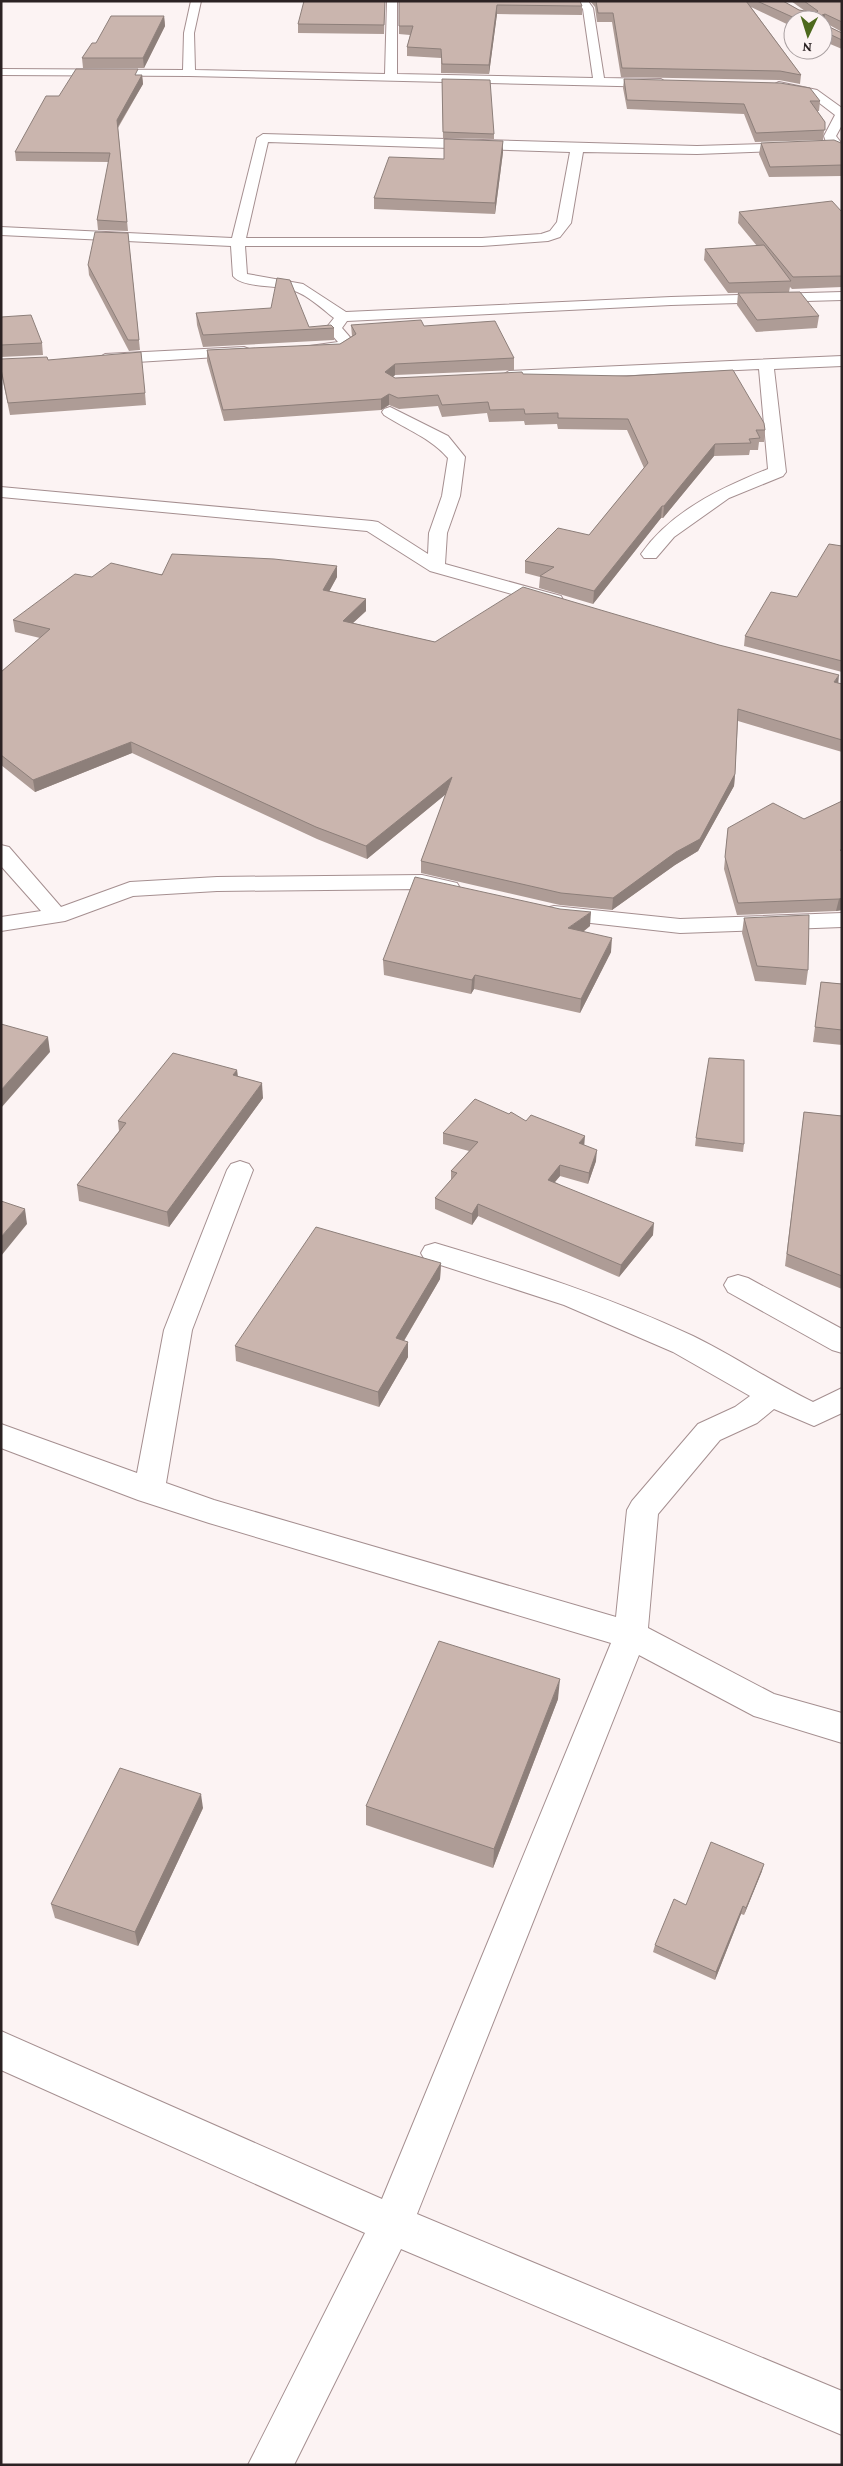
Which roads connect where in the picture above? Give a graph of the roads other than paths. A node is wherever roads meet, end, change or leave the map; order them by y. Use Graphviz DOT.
graph roads {
  1 [pos="196,1"];
  2 [pos="392,1"];
  3 [pos="582,1"];
  4 [pos="1,72"];
  5 [pos="188,73"];
  6 [pos="391,77"];
  7 [pos="599,82"];
  8 [pos="669,83"];
  9 [pos="769,86"];
  10 [pos="838,147"];
  11 [pos="577,148"];
  12 [pos="1,231"];
  13 [pos="238,242"];
  14 [pos="842,296"];
  15 [pos="343,317"];
  16 [pos="301,349"];
  17 [pos="262,351"];
  18 [pos="88,360"];
  19 [pos="842,362"];
  20 [pos="766,364"];
  21 [pos="492,377"];
  22 [pos="390,412"];
  23 [pos="1,492"];
  24 [pos="650,554"];
  25 [pos="436,567"];
  26 [pos="571,604"];
  27 [pos="1,852"];
  28 [pos="468,893"];
  29 [pos="532,908"];
  30 [pos="57,916"];
  31 [pos="842,920"];
  32 [pos="1,924"];
  33 [pos="240,1170"];
  34 [pos="435,1252"];
  35 [pos="738,1285"];
  36 [pos="842,1342"];
  37 [pos="772,1395"];
  38 [pos="842,1399"];
  39 [pos="1,1436"];
  40 [pos="149,1491"];
  41 [pos="631,1635"];
  42 [pos="842,1728"];
  43 [pos="1,2050"];
  44 [pos="392,2224"];
  45 [pos="842,2413"];
  46 [pos="270,2465"];
  1 -- 5 [label="street"];
  2 -- 6 [label="street"];
  3 -- 7 [label="street"];
  4 -- 5 [label="street"];
  5 -- 6 [label="street"];
  6 -- 7 [label="street"];
  7 -- 8 [label="street"];
  9 -- 10 [label="street"];
  10 -- 11 [label="street"];
  11 -- 13 [label="street"];
  11 -- 13 [label="street"];
  12 -- 13 [label="street"];
  13 -- 15 [label="street"];
  14 -- 15 [label="street"];
  15 -- 16 [label="street"];
  17 -- 18 [label="street"];
  19 -- 20 [label="street"];
  20 -- 21 [label="street"];
  20 -- 24 [label="street"];
  22 -- 25 [label="street"];
  23 -- 25 [label="street"];
  25 -- 26 [label="street"];
  27 -- 30 [label="street"];
  28 -- 30 [label="street"];
  29 -- 31 [label="street"];
  30 -- 32 [label="street"];
  33 -- 40 [label="street"];
  34 -- 37 [label="street"];
  35 -- 36 [label="street"];
  37 -- 38 [label="street"];
  37 -- 41 [label="street"];
  39 -- 40 [label="street"];
  40 -- 41 [label="street"];
  41 -- 42 [label="street"];
  41 -- 44 [label="street"];
  43 -- 44 [label="street"];
  44 -- 45 [label="street"];
  44 -- 46 [label="street"];
}
